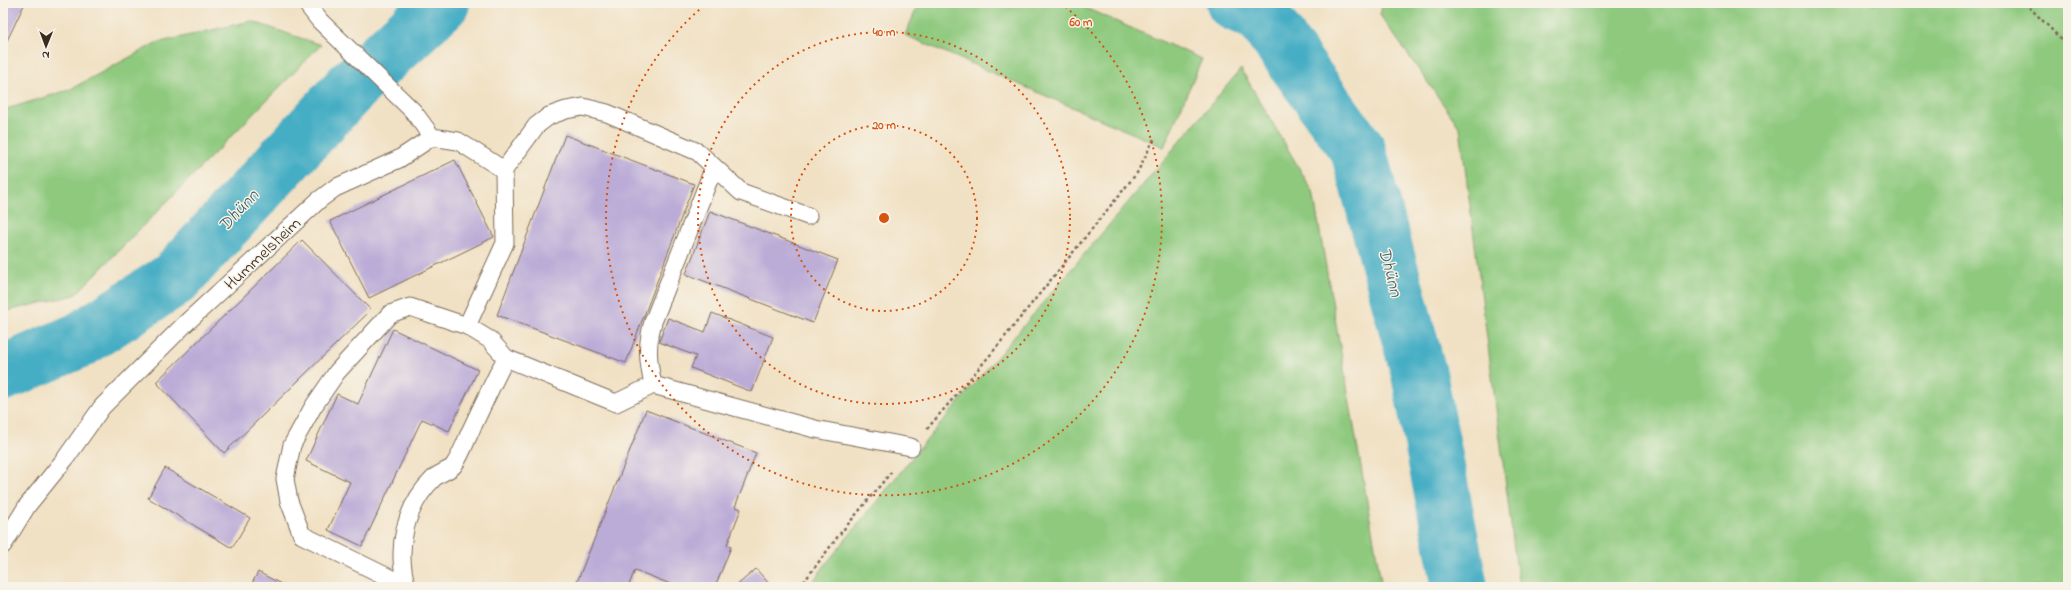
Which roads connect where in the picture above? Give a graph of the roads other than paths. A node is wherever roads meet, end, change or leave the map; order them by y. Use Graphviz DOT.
graph roads {
  1 [pos="306,3"];
  2 [pos="432,137"];
  3 [pos="714,167"];
  4 [pos="504,170"];
  5 [pos="808,216"];
  6 [pos="466,326"];
  7 [pos="506,358"];
  8 [pos="653,385"];
  9 [pos="911,447"];
  10 [pos="3,545"];
  11 [pos="407,587"];
  1 -- 2 [label="lane"];
  2 -- 4 [label="lane"];
  2 -- 10 [label="lane, Hummelsheim"];
  3 -- 4 [label="lane"];
  3 -- 5 [label="lane"];
  3 -- 8 [label="lane"];
  4 -- 6 [label="lane"];
  6 -- 7 [label="lane"];
  6 -- 11 [label="lane"];
  7 -- 8 [label="lane"];
  7 -- 11 [label="lane"];
  8 -- 9 [label="lane"];
}
